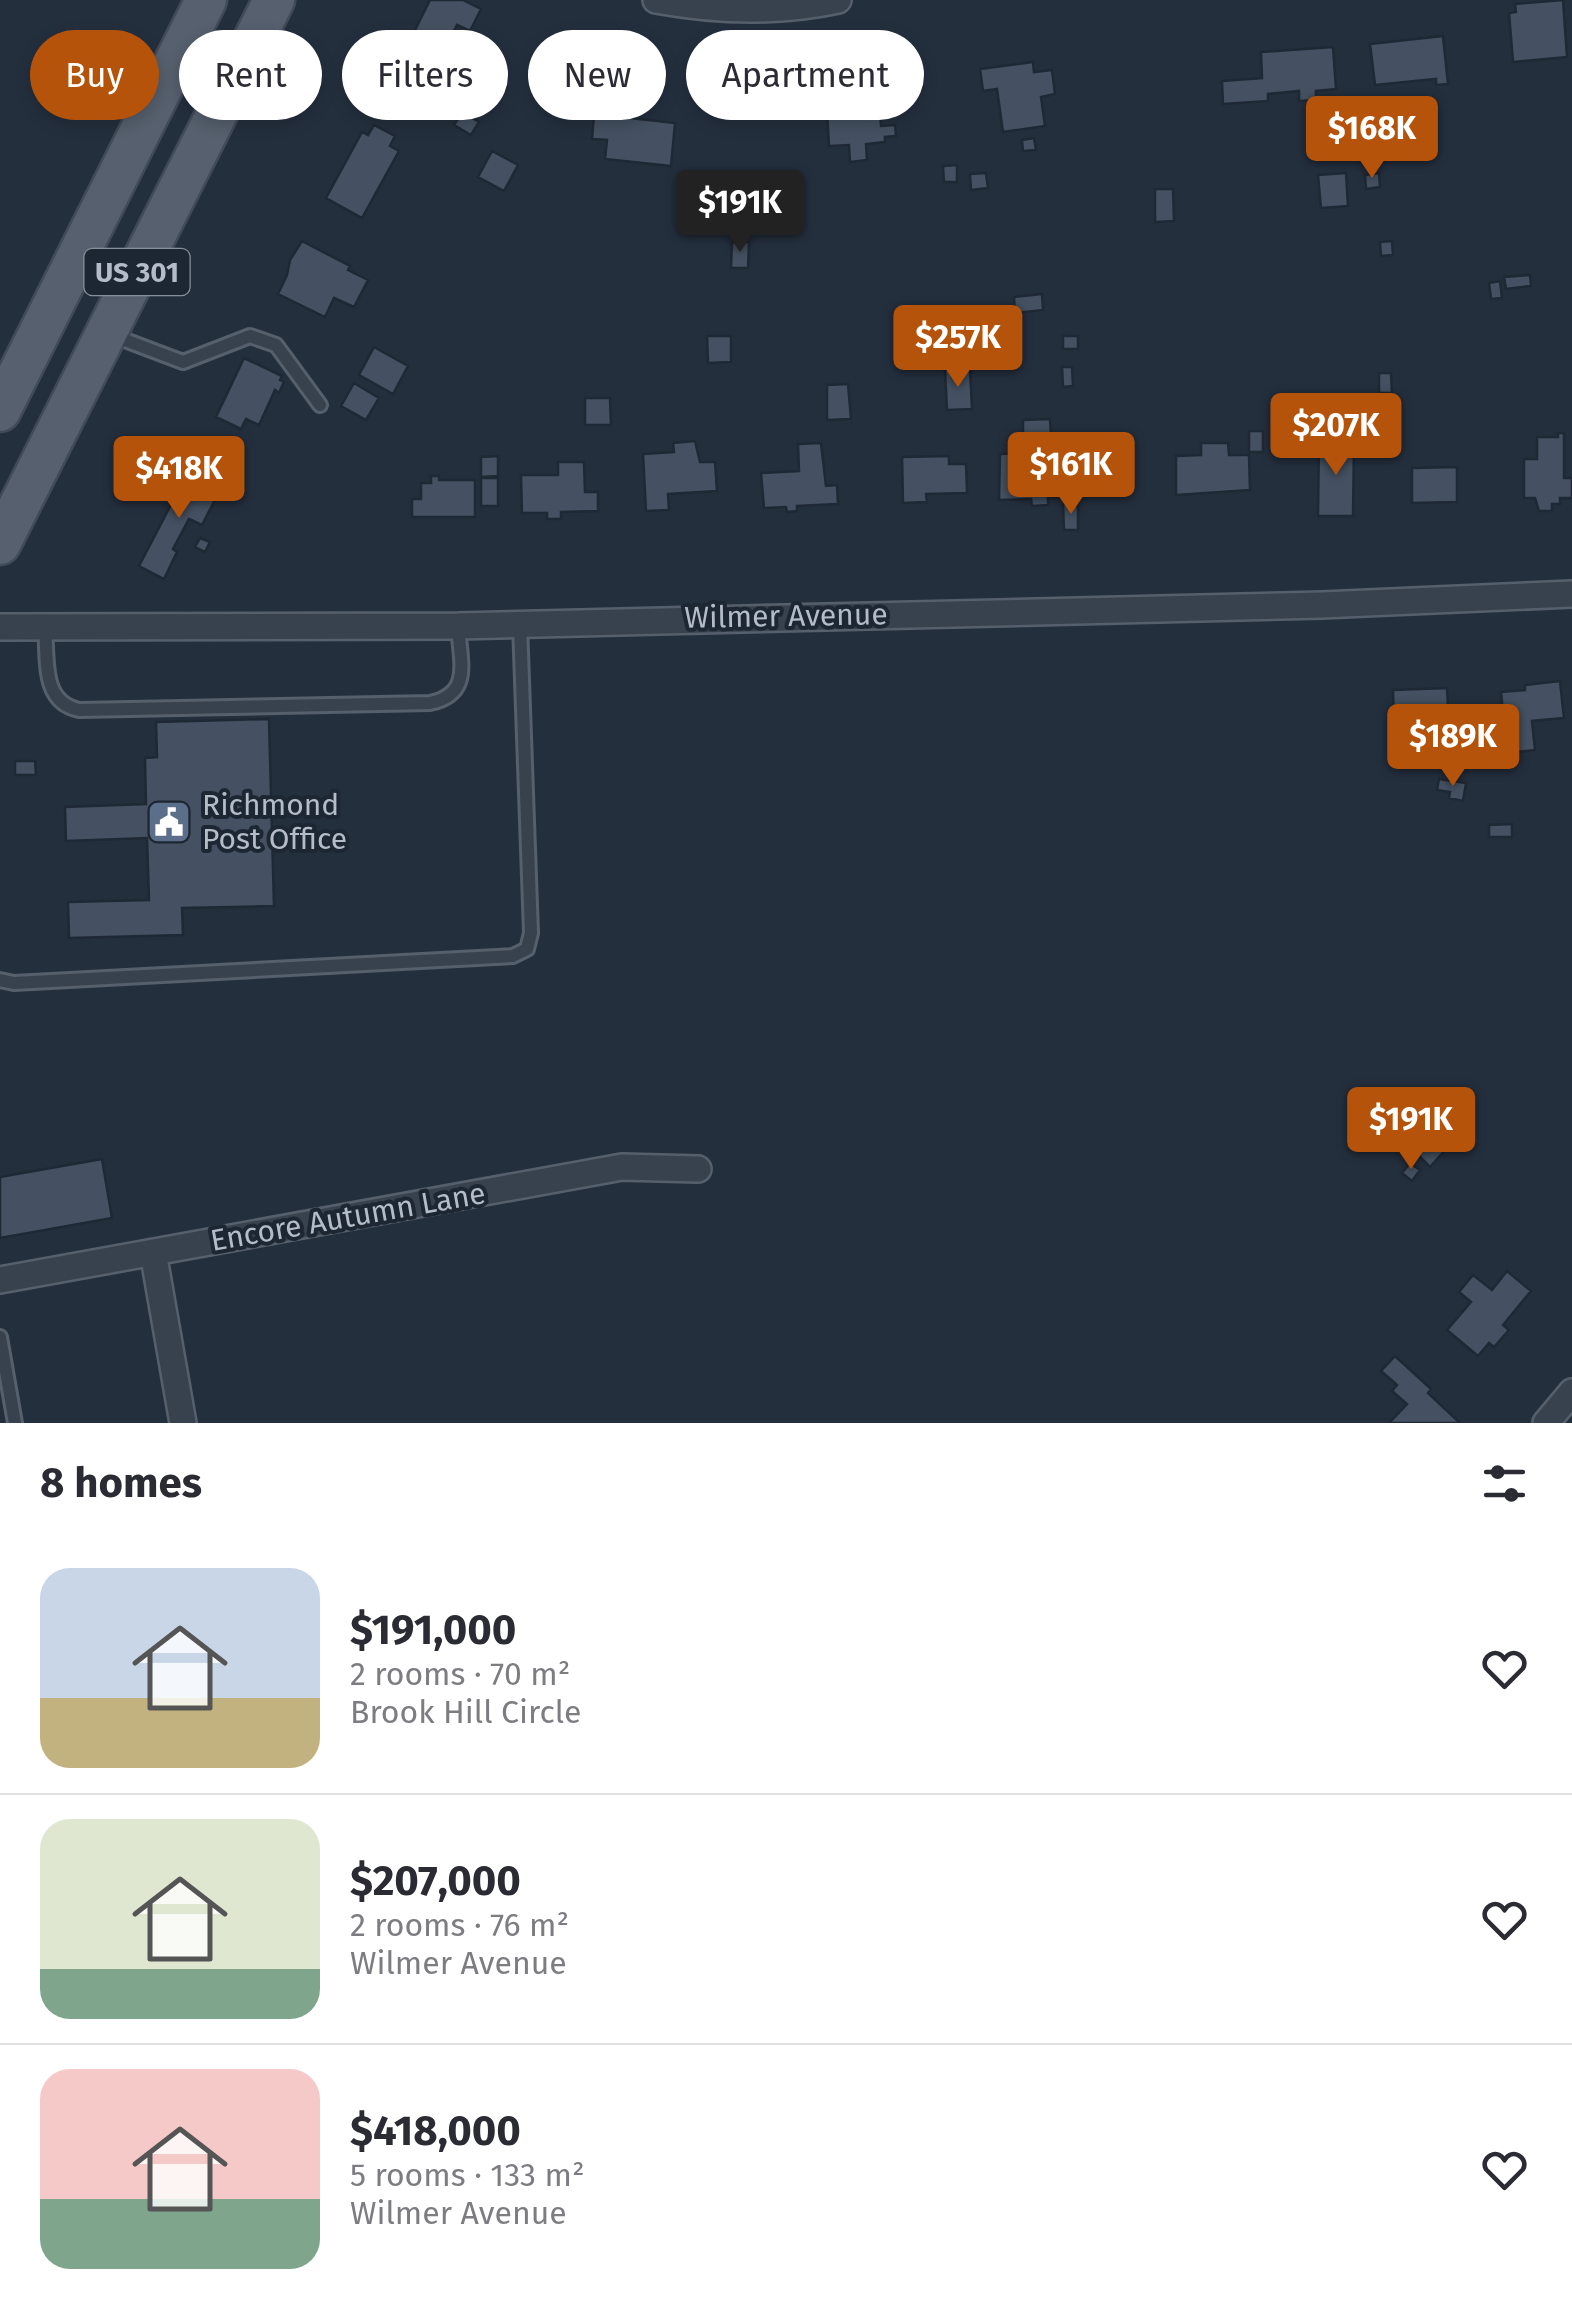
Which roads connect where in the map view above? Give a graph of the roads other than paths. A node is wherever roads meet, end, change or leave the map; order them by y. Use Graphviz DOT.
graph roads {
  1 [pos="206,0"];
  2 [pos="274,0"];
  3 [pos="656,0"];
  4 [pos="838,0"];
  5 [pos="106,333"];
  6 [pos="320,405"];
  7 [pos="0,411"];
  8 [pos="0,544"];
  9 [pos="1572,594"];
  10 [pos="520,624"];
  11 [pos="458,626"];
  12 [pos="0,627"];
  13 [pos="45,628"];
  14 [pos="0,980"];
  15 [pos="698,1169"];
  16 [pos="152,1252"];
  17 [pos="0,1280"];
  18 [pos="0,1337"];
  19 [pos="1572,1392"];
  20 [pos="1557,1418"];
  21 [pos="16,1423"];
  22 [pos="183,1423"];
  1 -- 7 [label="main road, US 301"];
  2 -- 5 [label="main road, US 301"];
  3 -- 4 [label="street"];
  5 -- 6 [label="lane"];
  5 -- 8 [label="main road, US 301"];
  9 -- 10 [label="street, Wilmer Avenue"];
  10 -- 11 [label="street, Wilmer Avenue"];
  10 -- 14 [label="lane"];
  11 -- 13 [label="street, Wilmer Avenue"];
  11 -- 13 [label="lane"];
  12 -- 13 [label="street, Wilmer Avenue"];
  15 -- 16 [label="street, Encore Autumn Lane"];
  16 -- 17 [label="street, Encore Autumn Lane"];
  16 -- 22 [label="street"];
  18 -- 21 [label="lane"];
  19 -- 20 [label="street"];
}
